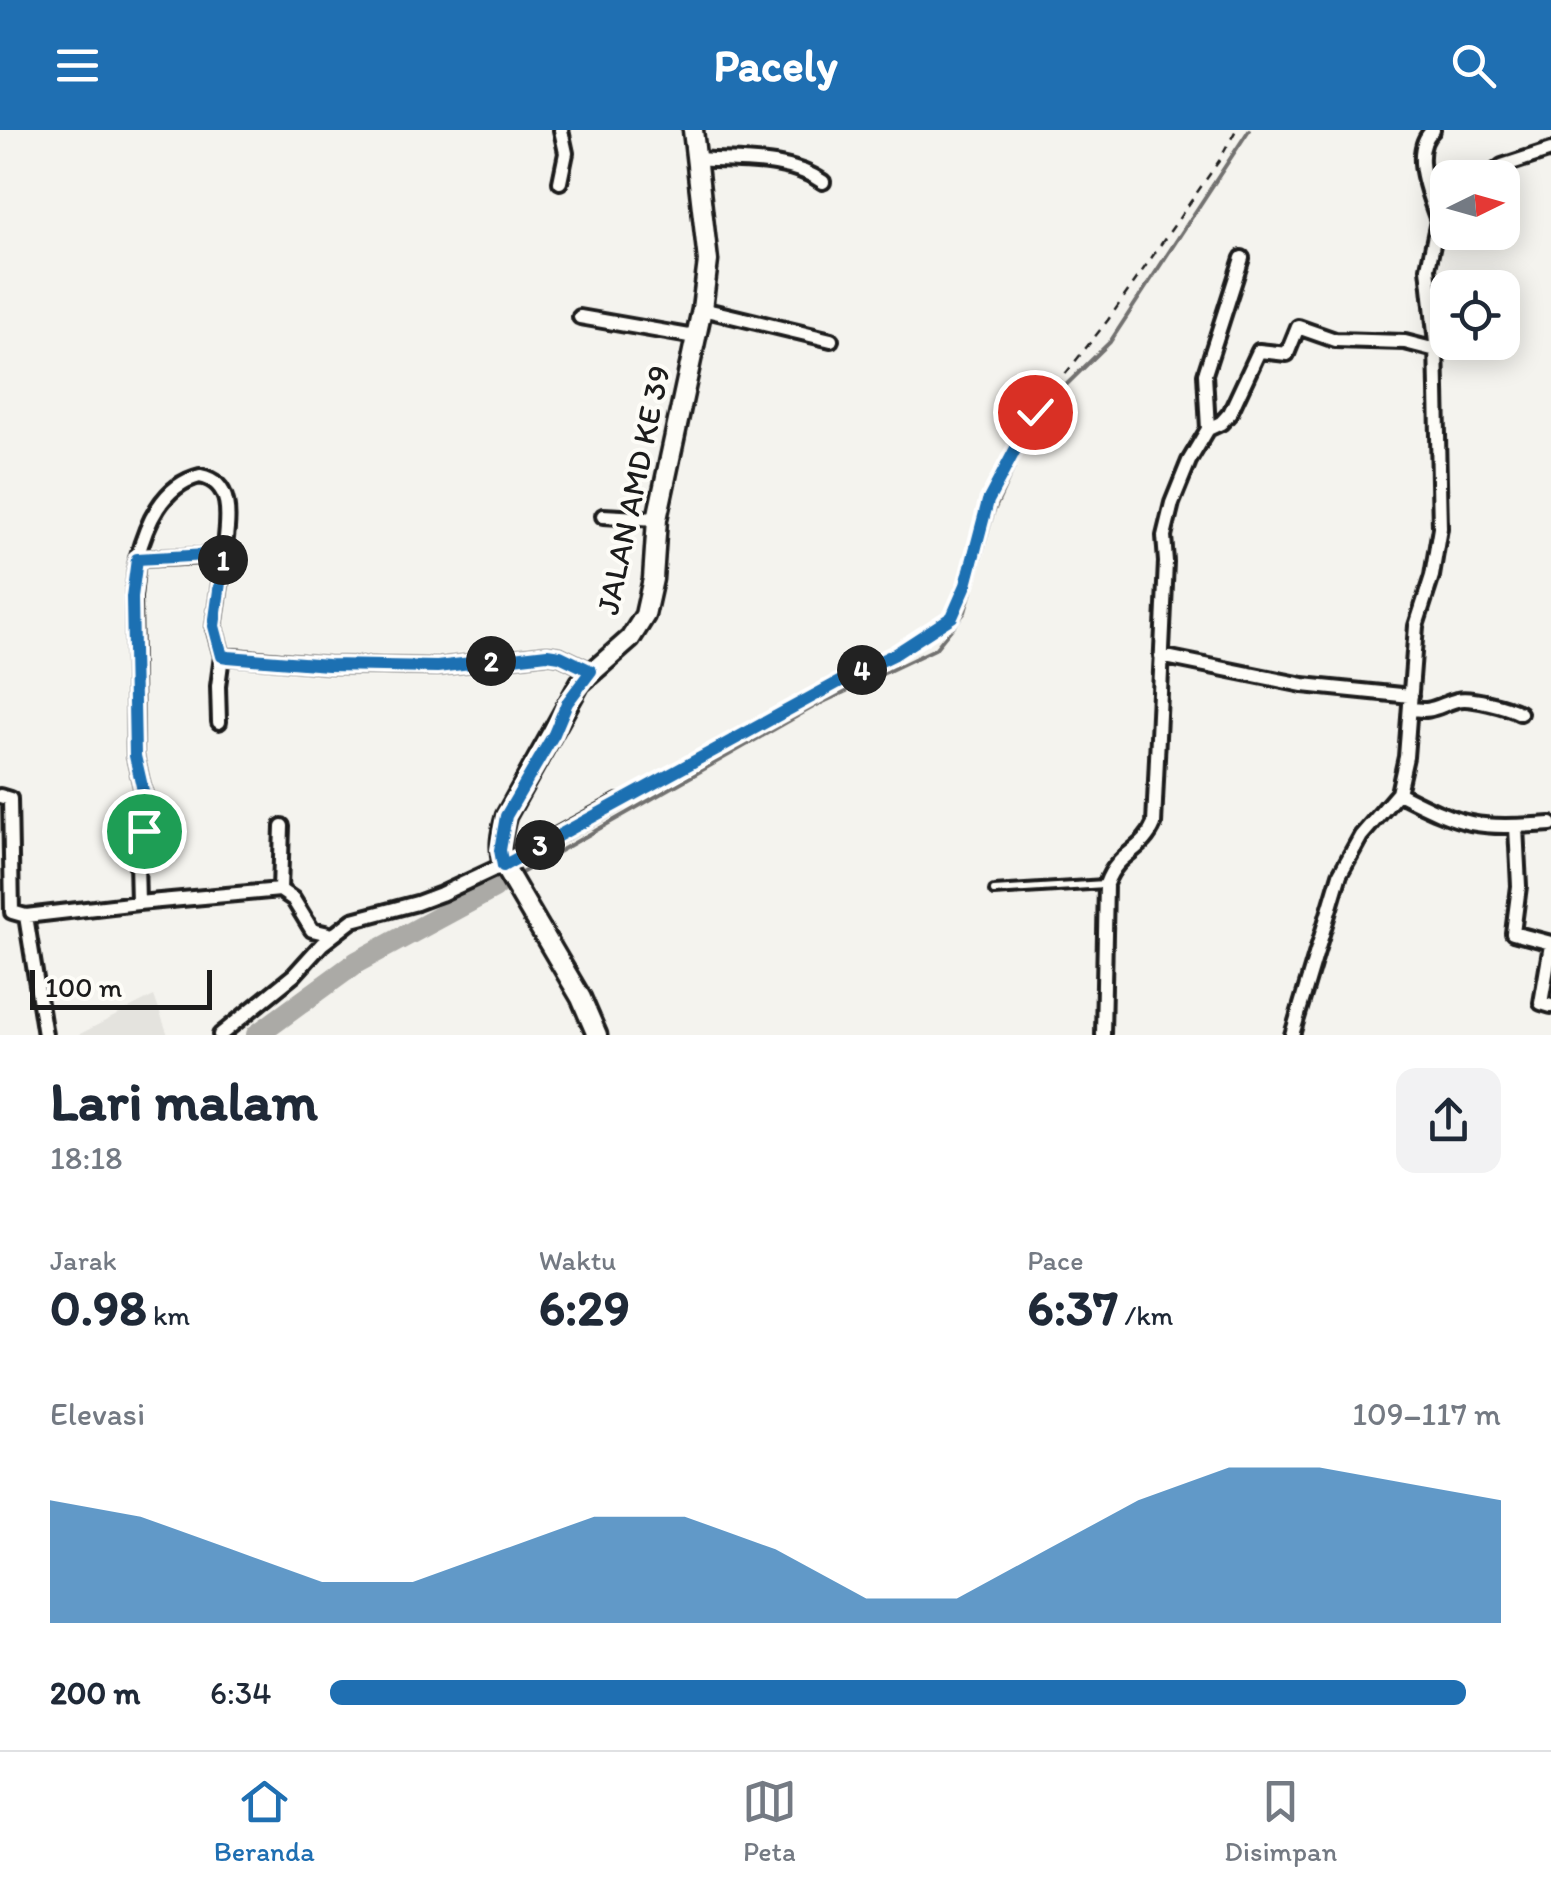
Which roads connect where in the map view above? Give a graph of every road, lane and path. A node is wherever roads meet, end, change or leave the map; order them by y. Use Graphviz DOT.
graph roads {
  1 [pos="561,130"];
  2 [pos="693,130"];
  3 [pos="1236,130"];
  4 [pos="1434,130"];
  5 [pos="1551,150"];
  6 [pos="695,159"];
  7 [pos="1517,160"];
  8 [pos="1430,176"];
  9 [pos="560,182"];
  10 [pos="823,182"];
  11 [pos="1434,250"];
  12 [pos="1242,258"];
  13 [pos="1430,288"];
  14 [pos="702,309"];
  15 [pos="580,317"];
  16 [pos="695,337"];
  17 [pos="830,340"];
  18 [pos="1430,348"];
  19 [pos="1436,360"];
  20 [pos="1208,429"];
  21 [pos="603,516"];
  22 [pos="657,519"];
  23 [pos="224,554"];
  24 [pos="137,559"];
  25 [pos="222,656"];
  26 [pos="1161,656"];
  27 [pos="591,671"];
  28 [pos="1411,702"];
  29 [pos="1520,713"];
  30 [pos="219,722"];
  31 [pos="1398,793"];
  32 [pos="0,796"];
  33 [pos="618,802"];
  34 [pos="1551,824"];
  35 [pos="282,826"];
  36 [pos="1516,827"];
  37 [pos="503,866"];
  38 [pos="1106,884"];
  39 [pos="280,890"];
  40 [pos="994,891"];
  41 [pos="138,903"];
  42 [pos="26,916"];
  43 [pos="332,934"];
  44 [pos="1551,944"];
  45 [pos="1551,1006"];
  46 [pos="45,1035"];
  47 [pos="220,1035"];
  48 [pos="598,1035"];
  49 [pos="1103,1035"];
  50 [pos="1292,1035"];
  1 -- 9 [label="street"];
  2 -- 6 [label="street, JALAN AMD KE 39"];
  3 -- 33 [label="path"];
  4 -- 8 [label="street"];
  5 -- 7 [label="street"];
  6 -- 10 [label="street"];
  6 -- 14 [label="street, JALAN AMD KE 39"];
  11 -- 13 [label="street"];
  12 -- 20 [label="street"];
  14 -- 16 [label="street, JALAN AMD KE 39"];
  14 -- 17 [label="street"];
  15 -- 16 [label="street"];
  16 -- 22 [label="street, JALAN AMD KE 39"];
  18 -- 20 [label="street"];
  19 -- 28 [label="street"];
  20 -- 26 [label="street"];
  21 -- 22 [label="street"];
  22 -- 27 [label="street, JALAN AMD KE 39"];
  23 -- 24 [label="street"];
  23 -- 24 [label="street"];
  23 -- 25 [label="street"];
  24 -- 41 [label="street"];
  25 -- 27 [label="street"];
  25 -- 30 [label="street"];
  26 -- 28 [label="street"];
  26 -- 38 [label="street"];
  27 -- 37 [label="street, JALAN AMD KE 39"];
  28 -- 29 [label="street"];
  28 -- 31 [label="street"];
  31 -- 36 [label="street"];
  31 -- 50 [label="street"];
  32 -- 42 [label="street"];
  33 -- 37 [label="street"];
  34 -- 36 [label="street"];
  35 -- 39 [label="street"];
  36 -- 44 [label="street"];
  37 -- 43 [label="street"];
  37 -- 48 [label="street"];
  38 -- 40 [label="lane"];
  38 -- 49 [label="street"];
  39 -- 41 [label="street"];
  39 -- 43 [label="street"];
  41 -- 42 [label="street"];
  42 -- 46 [label="street"];
  43 -- 47 [label="street"];
  44 -- 45 [label="street"];
}
